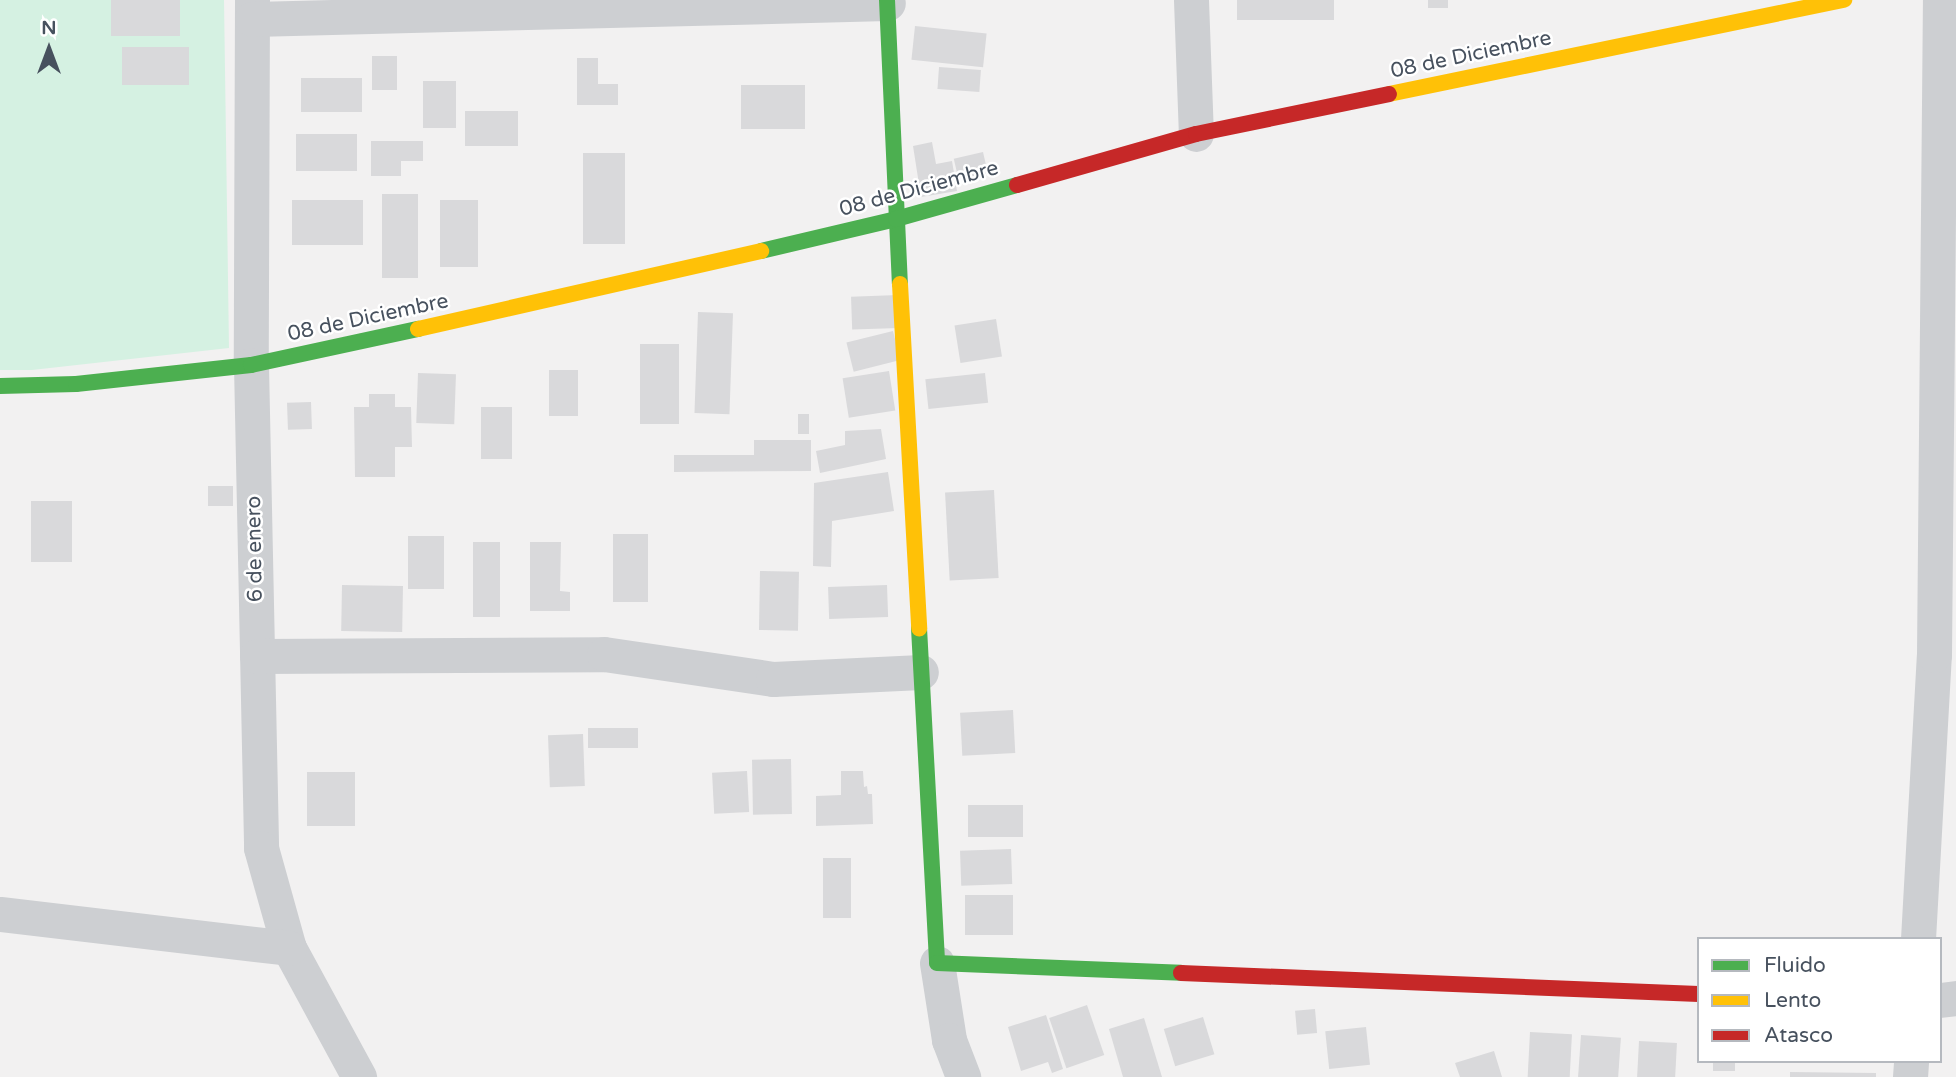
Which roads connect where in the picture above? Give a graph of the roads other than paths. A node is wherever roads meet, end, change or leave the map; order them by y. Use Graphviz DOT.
graph roads {
  1 [pos="1191,0"];
  2 [pos="1844,0"];
  3 [pos="1940,0"];
  4 [pos="887,1"];
  5 [pos="251,9"];
  6 [pos="1196,134"];
  7 [pos="896,219"];
  8 [pos="1947,315"];
  9 [pos="251,365"];
  10 [pos="0,386"];
  11 [pos="1945,653"];
  12 [pos="257,656"];
  13 [pos="921,672"];
  14 [pos="0,914"];
  15 [pos="1918,937"];
  16 [pos="289,948"];
  17 [pos="937,963"];
  18 [pos="1697,994"];
  19 [pos="359,1077"];
  20 [pos="962,1077"];
  1 -- 6 [label="street"];
  2 -- 6 [label="street, 08 de Diciembre"];
  3 -- 8 [label="street"];
  4 -- 5 [label="street"];
  4 -- 7 [label="street"];
  5 -- 9 [label="street, 6 de enero"];
  6 -- 7 [label="street, 08 de Diciembre"];
  7 -- 9 [label="street, 08 de Diciembre"];
  7 -- 13 [label="street"];
  8 -- 11 [label="street"];
  9 -- 10 [label="street, 08 de Diciembre"];
  9 -- 12 [label="street, 6 de enero"];
  11 -- 15 [label="street"];
  12 -- 13 [label="street"];
  12 -- 16 [label="street, 6 de enero"];
  13 -- 17 [label="street"];
  14 -- 16 [label="street"];
  16 -- 19 [label="street, 6 de enero"];
  17 -- 18 [label="street"];
  17 -- 20 [label="street"];
}
